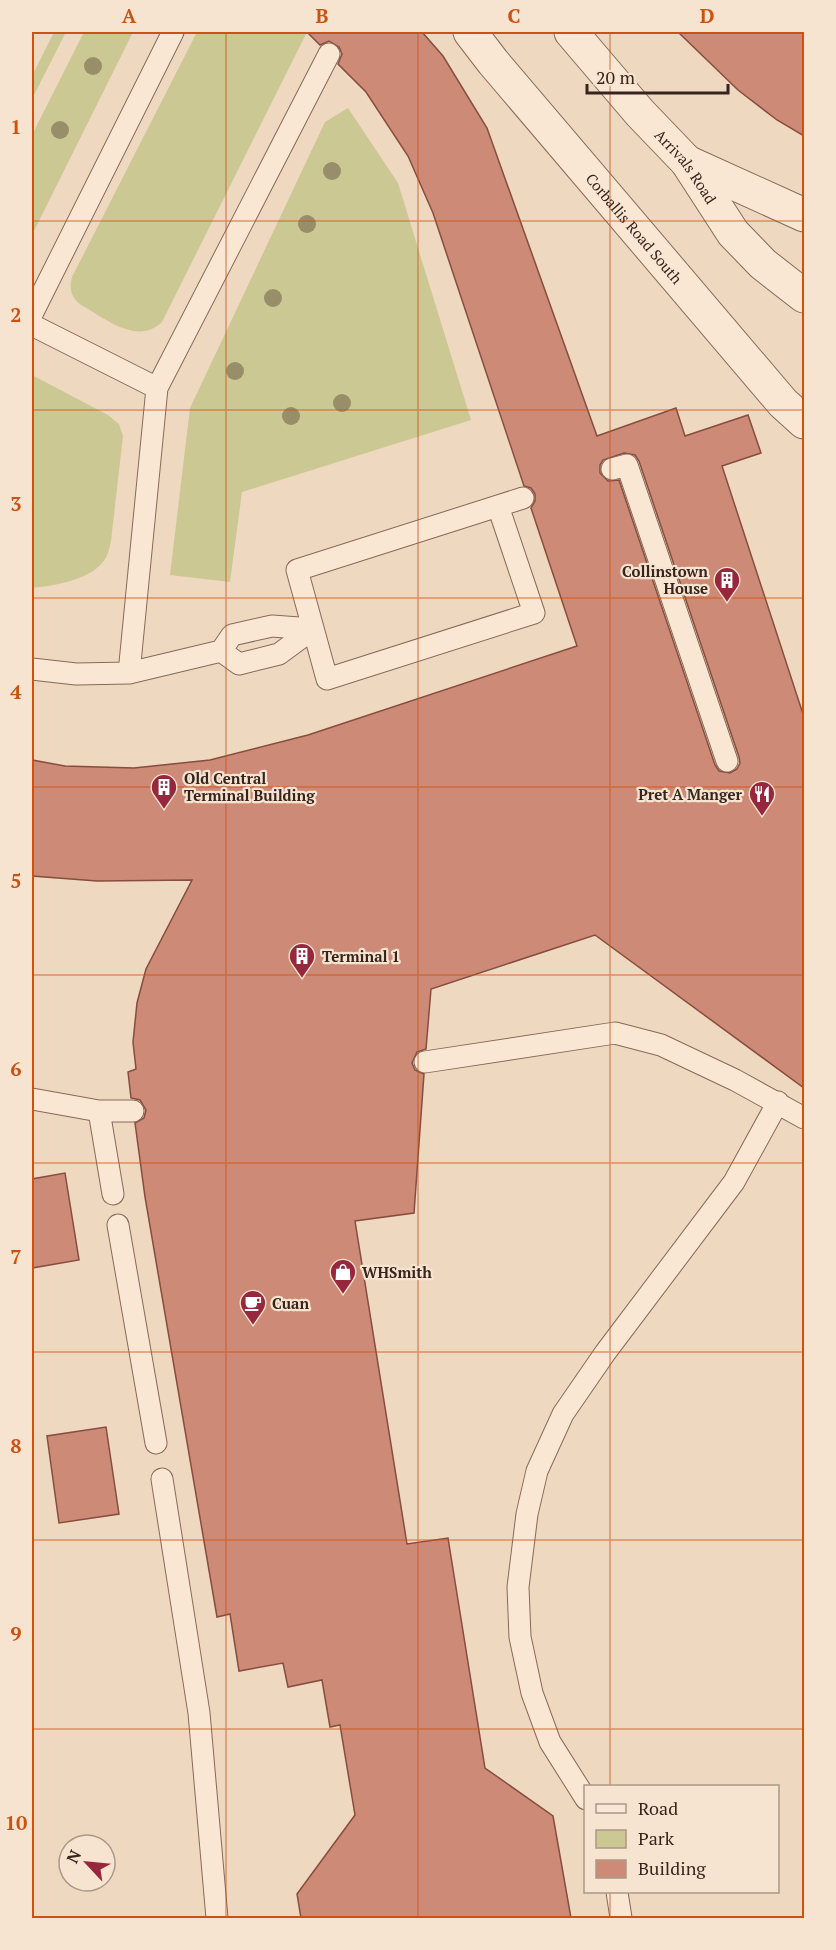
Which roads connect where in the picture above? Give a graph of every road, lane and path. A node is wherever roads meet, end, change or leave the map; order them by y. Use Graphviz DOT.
graph roads {
  1 [pos="173,32"];
  2 [pos="456,32"];
  3 [pos="470,32"];
  4 [pos="571,32"];
  5 [pos="329,54"];
  6 [pos="493,62"];
  7 [pos="687,162"];
  8 [pos="804,215"];
  9 [pos="804,296"];
  10 [pos="32,314"];
  11 [pos="32,325"];
  12 [pos="157,388"];
  13 [pos="804,422"];
  14 [pos="612,470"];
  15 [pos="523,498"];
  16 [pos="498,506"];
  17 [pos="313,629"];
  18 [pos="221,651"];
  19 [pos="32,669"];
  20 [pos="129,673"];
  21 [pos="727,760"];
  22 [pos="425,1062"];
  23 [pos="32,1099"];
  24 [pos="778,1102"];
  25 [pos="99,1112"];
  26 [pos="133,1112"];
  27 [pos="804,1118"];
  28 [pos="113,1194"];
  29 [pos="118,1225"];
  30 [pos="156,1443"];
  31 [pos="162,1479"];
  32 [pos="584,1797"];
  33 [pos="617,1893"];
  34 [pos="218,1918"];
  35 [pos="621,1918"];
  1 -- 10 [label="lane"];
  2 -- 6 [label="lane"];
  3 -- 6 [label="street, Corballis Road South"];
  4 -- 7 [label="street, Arrivals Road"];
  5 -- 12 [label="lane"];
  6 -- 13 [label="street, Corballis Road South"];
  7 -- 8 [label="street"];
  7 -- 9 [label="street, Arrivals Road"];
  11 -- 12 [label="lane"];
  12 -- 20 [label="lane"];
  14 -- 21 [label="lane"];
  15 -- 16 [label="lane"];
  16 -- 17 [label="lane"];
  16 -- 17 [label="lane"];
  17 -- 18 [label="lane"];
  17 -- 18 [label="lane"];
  18 -- 20 [label="lane"];
  19 -- 20 [label="lane"];
  22 -- 24 [label="lane"];
  23 -- 25 [label="lane"];
  24 -- 27 [label="lane"];
  24 -- 32 [label="lane"];
  25 -- 26 [label="lane"];
  25 -- 28 [label="lane"];
  29 -- 30 [label="lane"];
  31 -- 34 [label="lane"];
  33 -- 35 [label="lane"];
}
